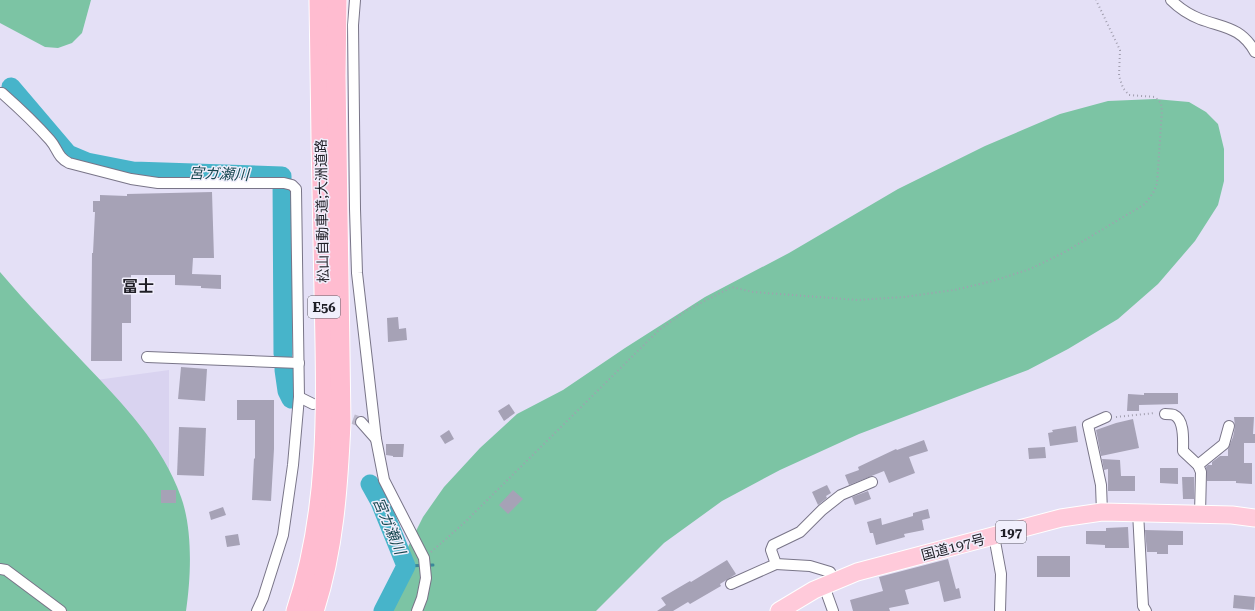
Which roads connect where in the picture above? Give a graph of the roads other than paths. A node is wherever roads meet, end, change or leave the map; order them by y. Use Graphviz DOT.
graph roads {
  1 [pos="320,0"];
  2 [pos="337,0"];
  3 [pos="355,0"];
  4 [pos="1171,0"];
  5 [pos="1255,52"];
  6 [pos="0,93"];
  7 [pos="147,358"];
  8 [pos="299,363"];
  9 [pos="299,397"];
  10 [pos="313,404"];
  11 [pos="1165,414"];
  12 [pos="1106,417"];
  13 [pos="362,422"];
  14 [pos="1229,426"];
  15 [pos="376,440"];
  16 [pos="1198,465"];
  17 [pos="872,482"];
  18 [pos="1102,512"];
  19 [pos="1138,512"];
  20 [pos="1200,514"];
  21 [pos="1255,518"];
  22 [pos="994,536"];
  23 [pos="776,564"];
  24 [pos="0,569"];
  25 [pos="830,583"];
  26 [pos="731,584"];
  27 [pos="301,609"];
  28 [pos="61,611"];
  29 [pos="257,611"];
  30 [pos="418,611"];
  31 [pos="779,611"];
  32 [pos="833,611"];
  33 [pos="1000,611"];
  34 [pos="1146,611"];
  1 -- 27 [label="highway, 松山自動車道;大洲道路 / E56"];
  2 -- 27 [label="highway, 松山自動車道;大洲道路 / E56"];
  3 -- 15 [label="street"];
  4 -- 5 [label="street"];
  6 -- 8 [label="street"];
  7 -- 8 [label="street"];
  8 -- 9 [label="street"];
  9 -- 10 [label="street"];
  9 -- 29 [label="street"];
  11 -- 16 [label="street"];
  12 -- 18 [label="street"];
  13 -- 15 [label="street"];
  14 -- 16 [label="street"];
  15 -- 30 [label="street"];
  16 -- 20 [label="street"];
  17 -- 23 [label="street"];
  18 -- 19 [label="highway, 国道197号 / 197"];
  18 -- 22 [label="highway, 国道197号 / 197"];
  19 -- 20 [label="highway, 国道197号 / 197"];
  19 -- 34 [label="street"];
  20 -- 21 [label="highway, 国道197号 / 197"];
  22 -- 25 [label="highway, 国道197号 / 197"];
  22 -- 33 [label="street"];
  23 -- 25 [label="street"];
  23 -- 26 [label="street"];
  24 -- 28 [label="street"];
  25 -- 31 [label="highway, 国道197号 / 197"];
  25 -- 32 [label="street"];
}
